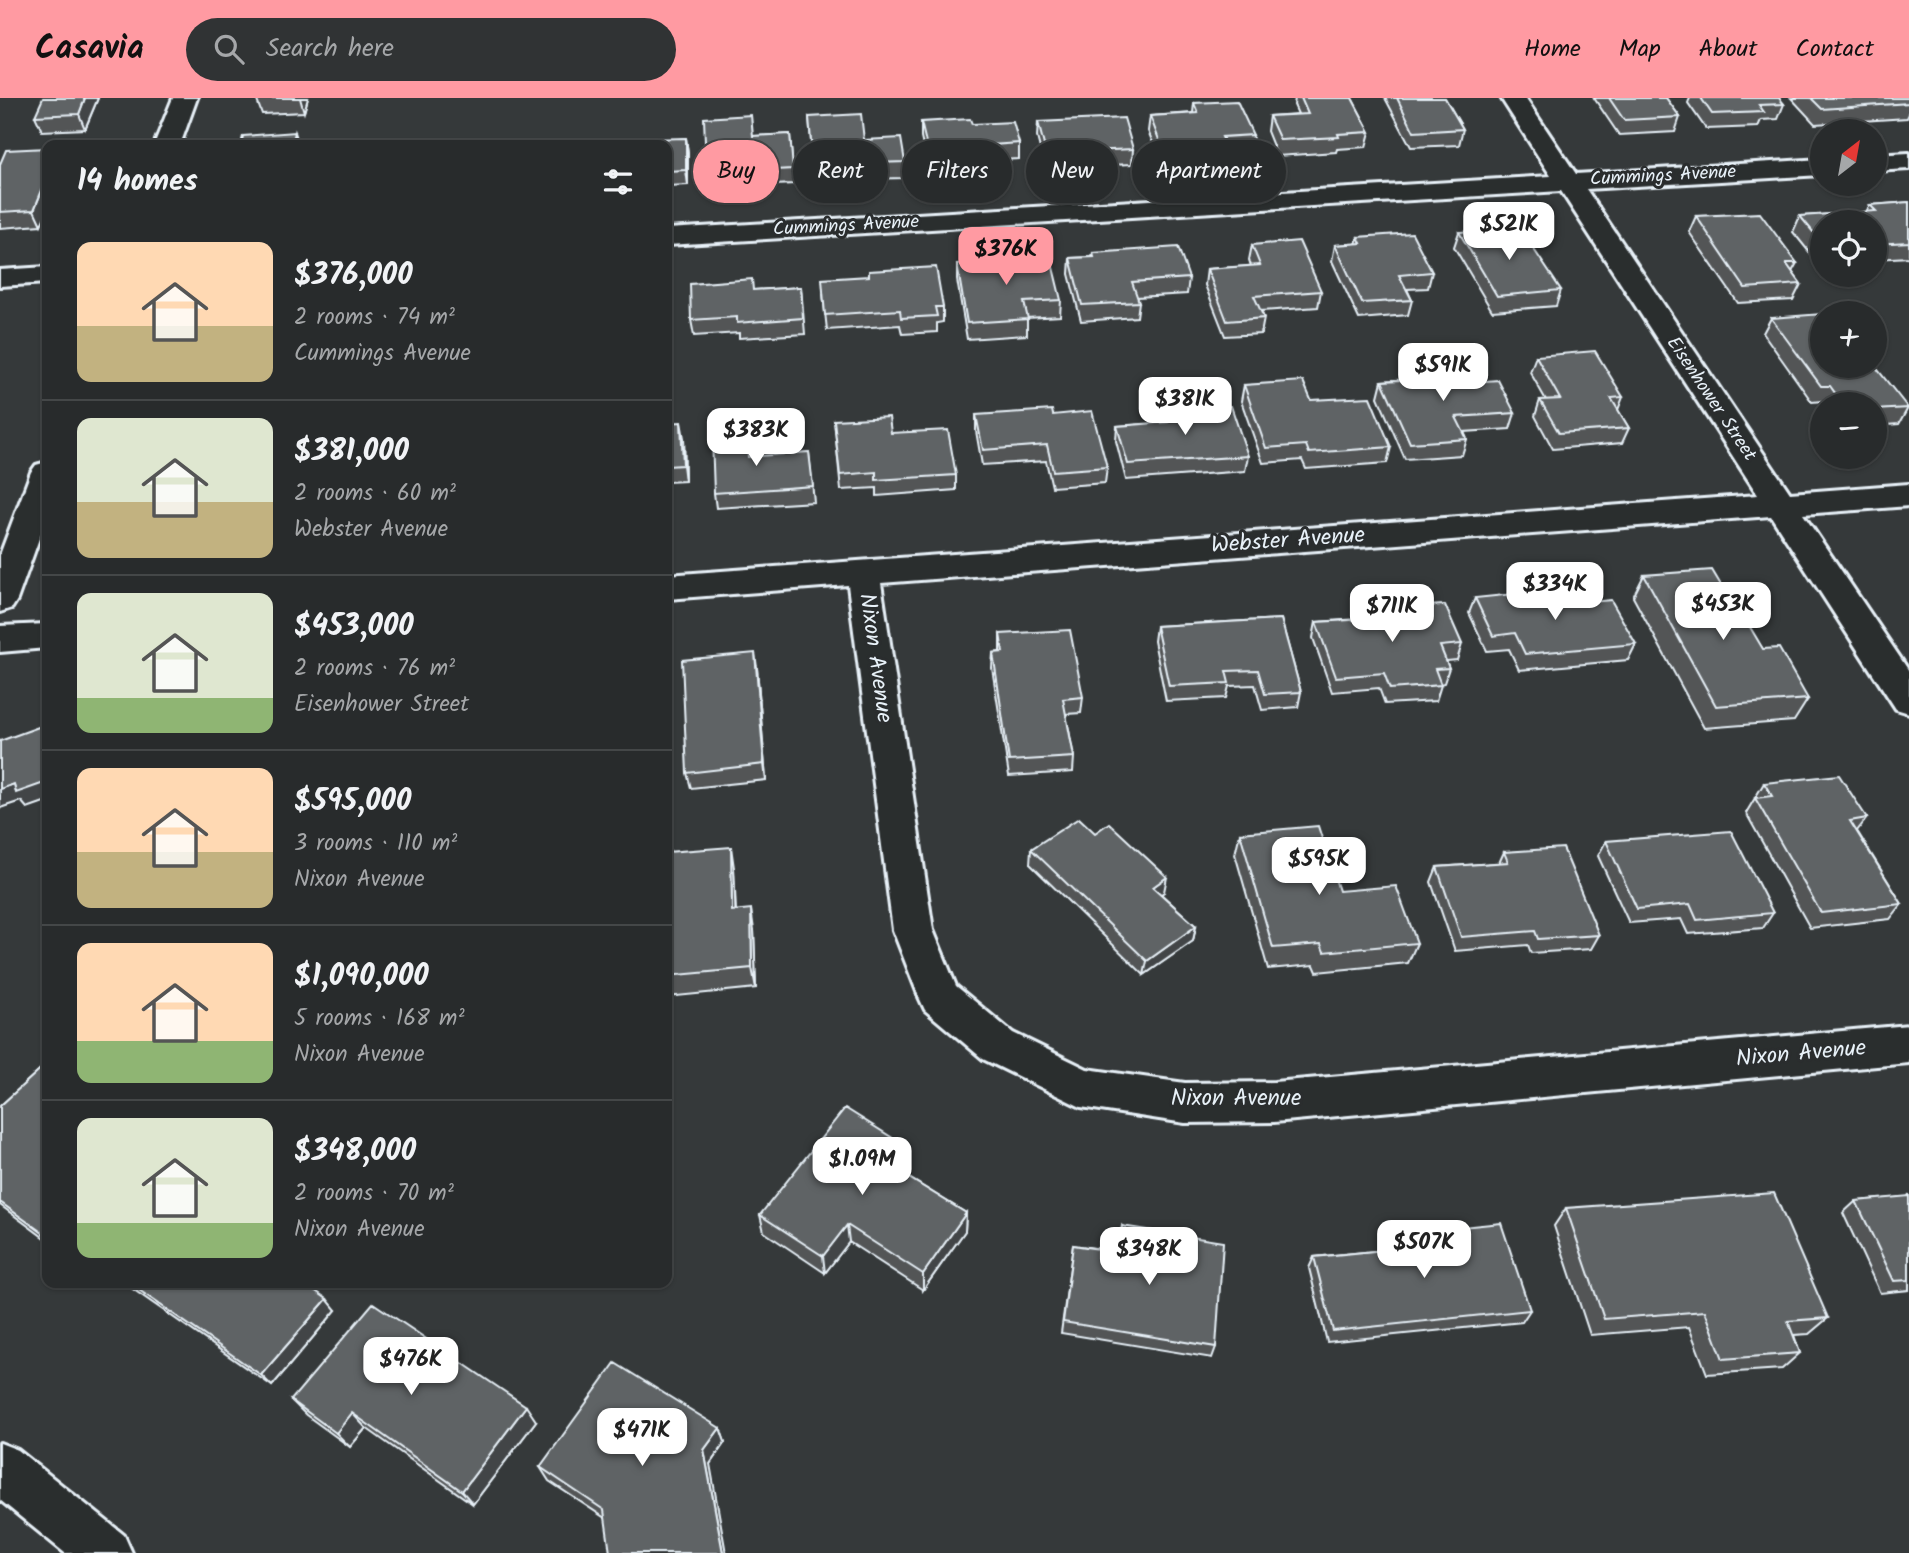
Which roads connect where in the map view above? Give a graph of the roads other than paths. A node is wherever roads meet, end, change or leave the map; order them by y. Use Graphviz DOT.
graph roads {
  1 [pos="185,98"];
  2 [pos="1513,98"];
  3 [pos="169,140"];
  4 [pos="1909,161"];
  5 [pos="1887,162"];
  6 [pos="1810,168"];
  7 [pos="1566,182"];
  8 [pos="672,237"];
  9 [pos="42,275"];
  10 [pos="0,278"];
  11 [pos="42,486"];
  12 [pos="1909,495"];
  13 [pos="1781,505"];
  14 [pos="863,572"];
  15 [pos="672,587"];
  16 [pos="0,600"];
  17 [pos="42,636"];
  18 [pos="0,639"];
  19 [pos="1909,700"];
  20 [pos="1909,1044"];
  21 [pos="0,1468"];
  22 [pos="106,1553"];
  1 -- 3 [label="street"];
  2 -- 7 [label="street, Eisenhower Street"];
  4 -- 5 [label="street"];
  6 -- 7 [label="street, Cummings Avenue"];
  7 -- 8 [label="street, Cummings Avenue"];
  7 -- 13 [label="street, Eisenhower Street"];
  9 -- 10 [label="street"];
  11 -- 16 [label="street"];
  12 -- 13 [label="street, Webster Avenue"];
  13 -- 14 [label="street, Webster Avenue"];
  13 -- 19 [label="street, Eisenhower Street"];
  14 -- 15 [label="street, Webster Avenue"];
  14 -- 20 [label="street, Nixon Avenue"];
  17 -- 18 [label="street"];
  21 -- 22 [label="street"];
}
